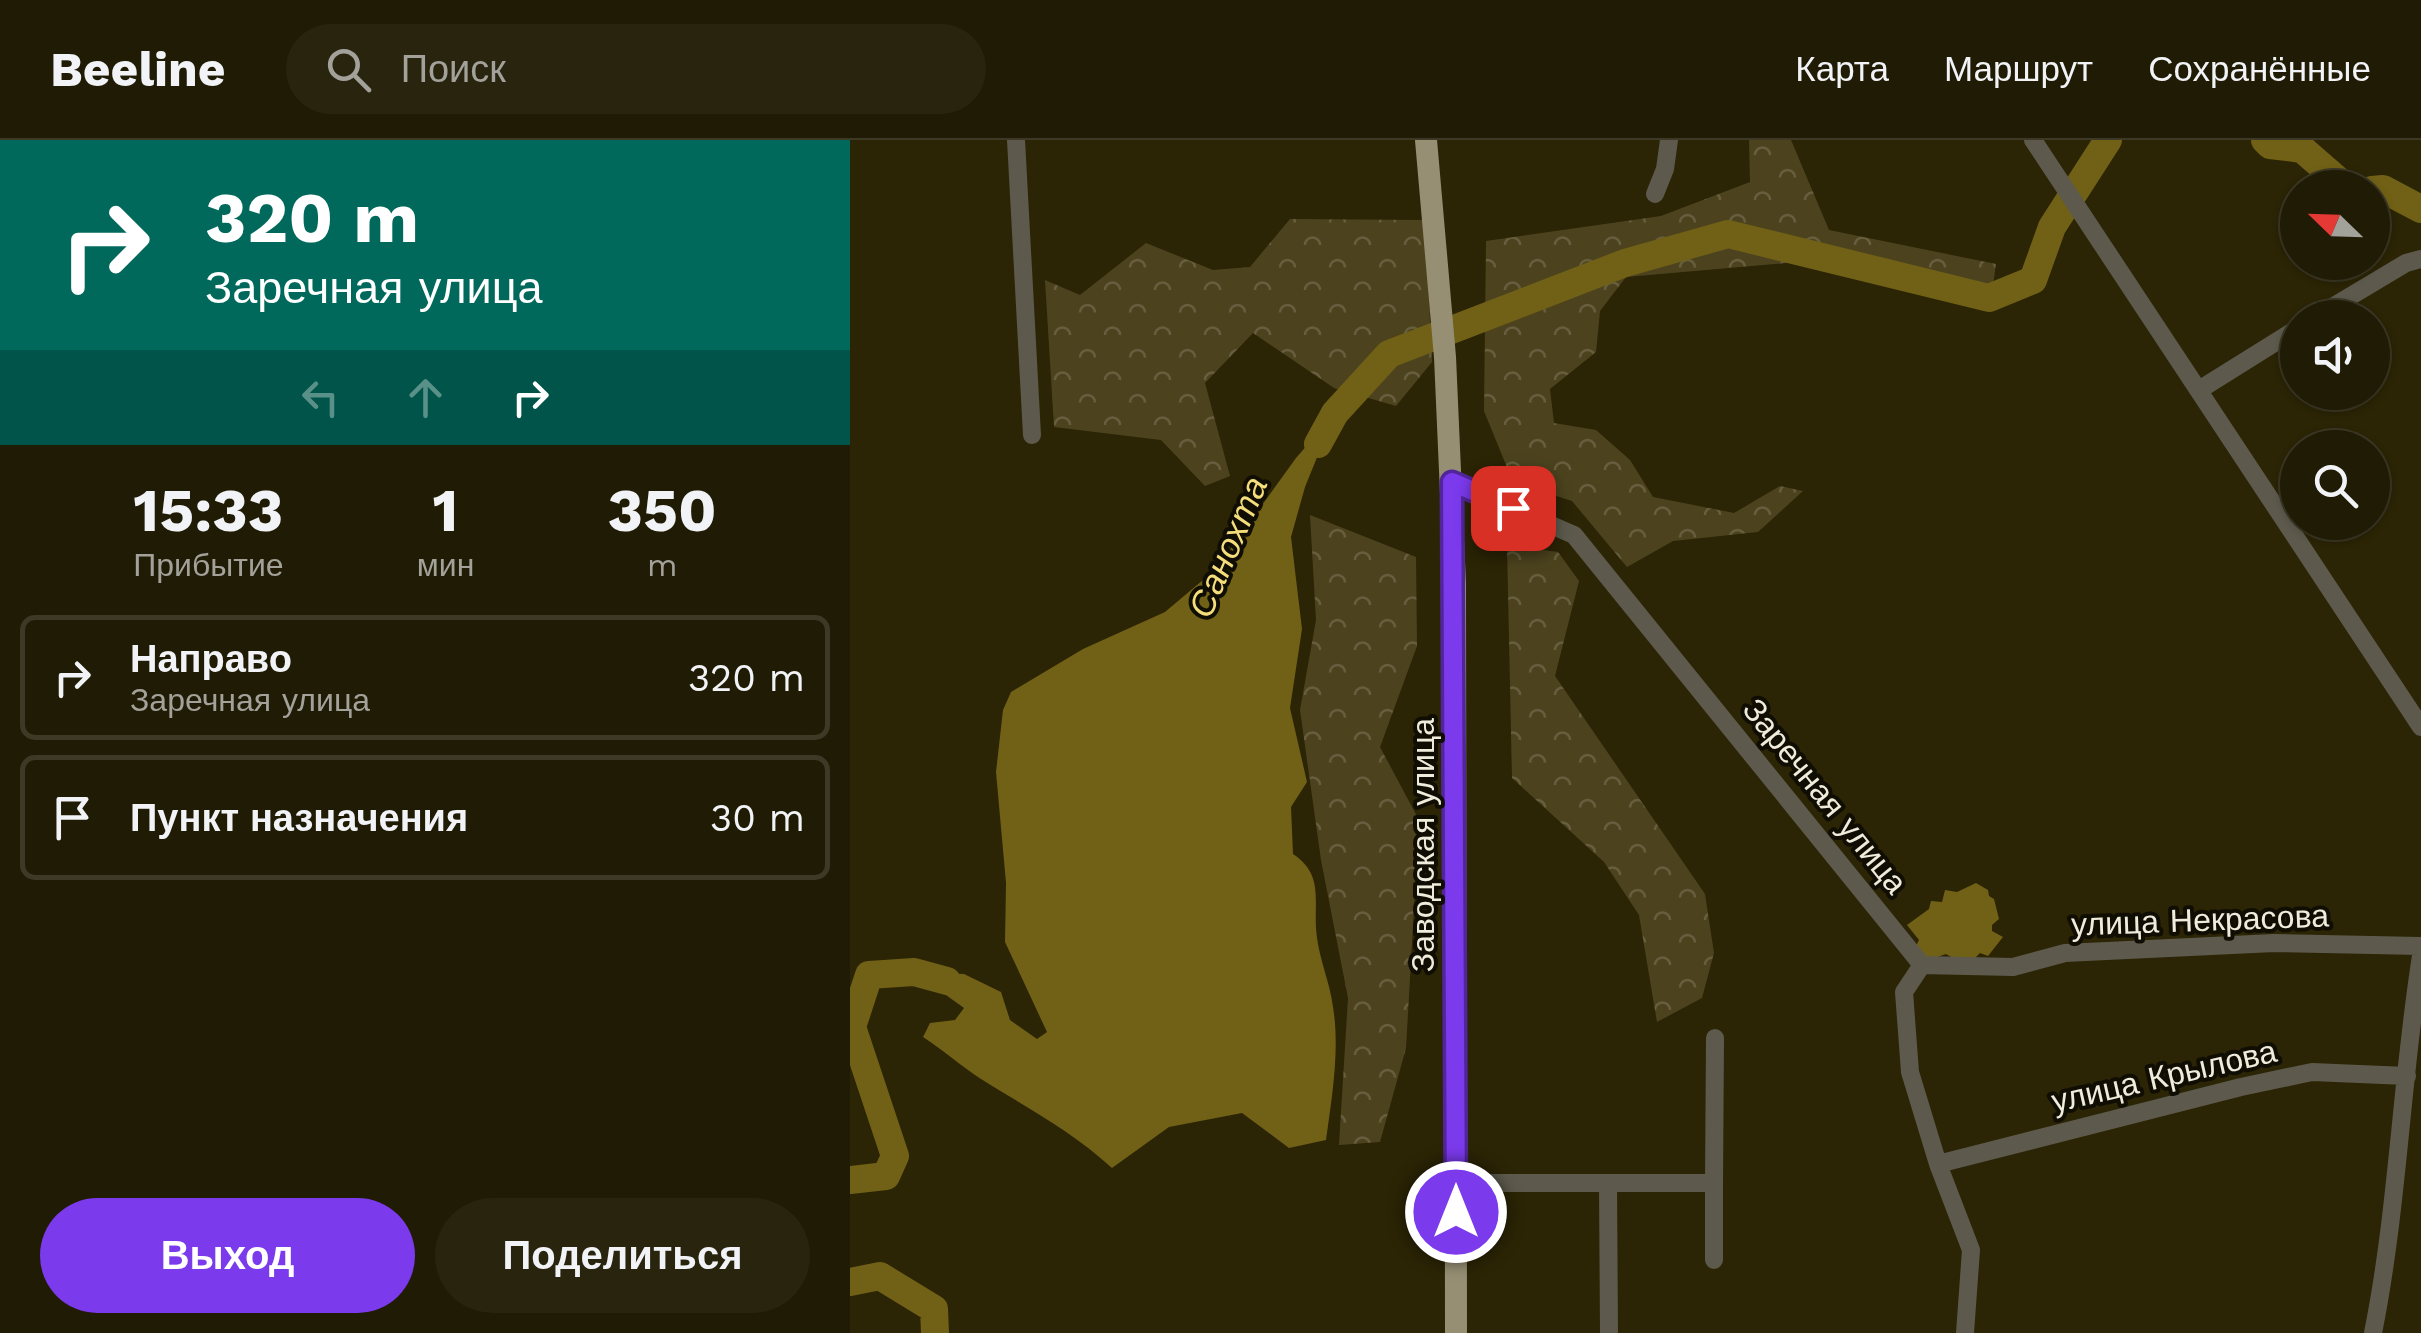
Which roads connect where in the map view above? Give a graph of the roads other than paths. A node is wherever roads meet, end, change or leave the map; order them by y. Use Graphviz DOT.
graph roads {
  1 [pos="1016,140"];
  2 [pos="1426,140"];
  3 [pos="1668,140"];
  4 [pos="2033,140"];
  5 [pos="1655,194"];
  6 [pos="2421,260"];
  7 [pos="2344,300"];
  8 [pos="2280,339"];
  9 [pos="2199,390"];
  10 [pos="1032,435"];
  11 [pos="1452,482"];
  12 [pos="2421,727"];
  13 [pos="2421,946"];
  14 [pos="2421,956"];
  15 [pos="1922,965"];
  16 [pos="1715,1038"];
  17 [pos="2407,1076"];
  18 [pos="1938,1164"];
  19 [pos="1456,1182"];
  20 [pos="1608,1183"];
  21 [pos="1714,1183"];
  22 [pos="1714,1260"];
  23 [pos="1456,1333"];
  24 [pos="1609,1333"];
  25 [pos="1965,1333"];
  26 [pos="2374,1333"];
  1 -- 10 [label="street"];
  2 -- 11 [label="main road, Заводская улица"];
  3 -- 5 [label="street"];
  4 -- 9 [label="street"];
  6 -- 7 [label="street"];
  8 -- 9 [label="street"];
  9 -- 12 [label="street"];
  11 -- 15 [label="street, Заречная улица"];
  11 -- 19 [label="main road, Заводская улица"];
  13 -- 15 [label="street, улица Некрасова"];
  14 -- 17 [label="street"];
  15 -- 18 [label="street"];
  16 -- 21 [label="street"];
  17 -- 18 [label="street, улица Крылова"];
  17 -- 26 [label="street"];
  18 -- 25 [label="street"];
  19 -- 20 [label="street"];
  19 -- 23 [label="main road, Заводская улица"];
  20 -- 21 [label="street"];
  20 -- 24 [label="street"];
  21 -- 22 [label="street"];
}
